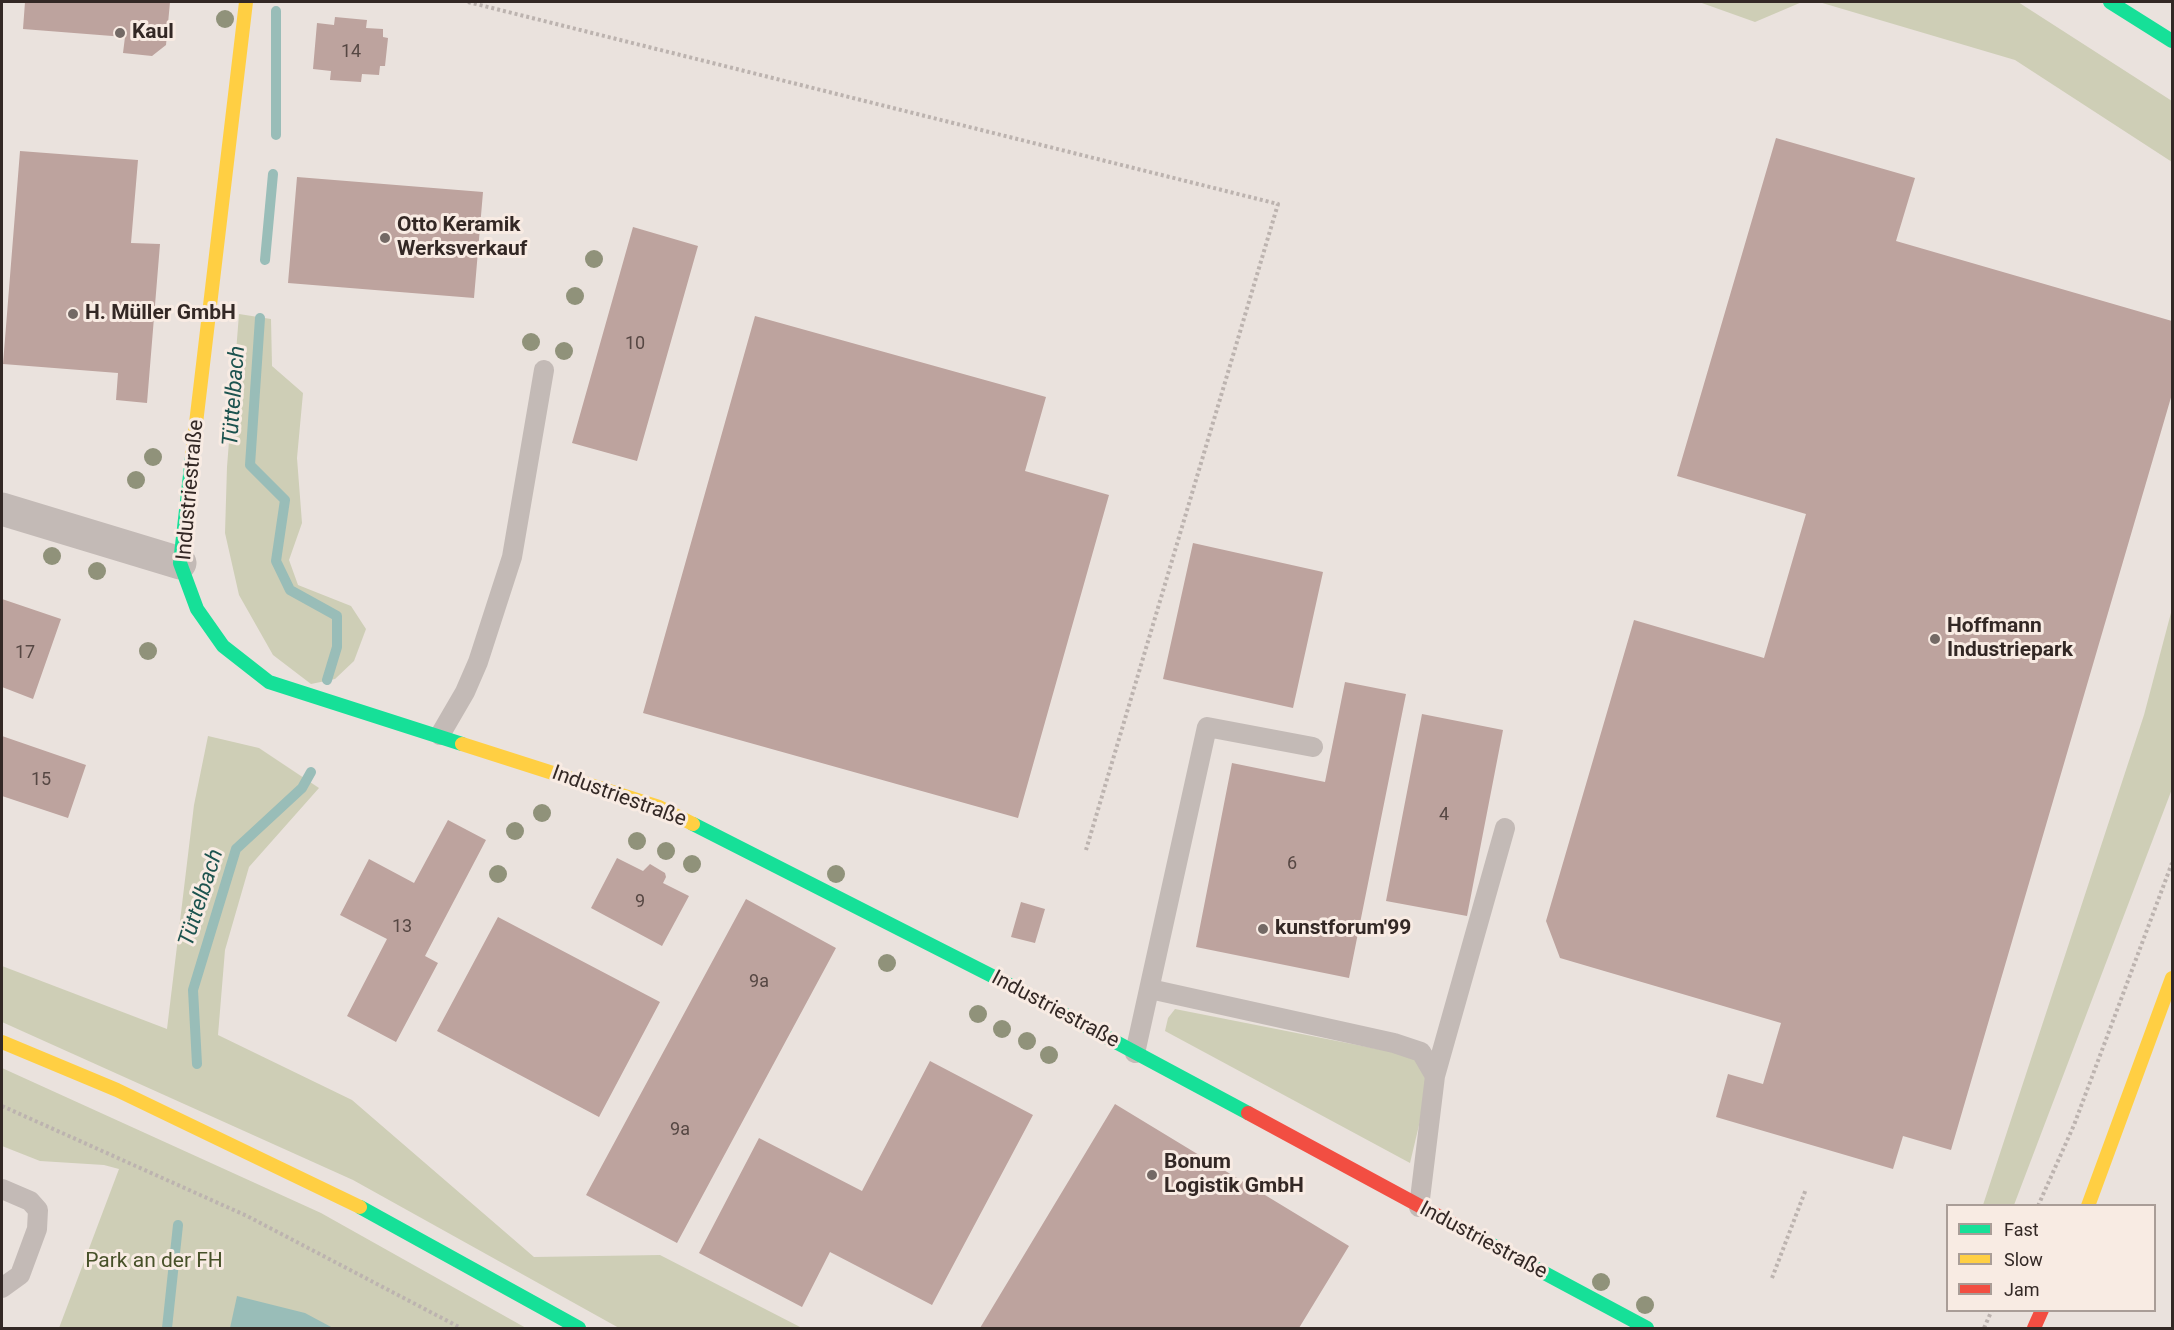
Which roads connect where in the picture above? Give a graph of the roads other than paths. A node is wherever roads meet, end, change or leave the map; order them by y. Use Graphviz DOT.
graph roads {
  1 [pos="246,2"];
  2 [pos="2110,2"];
  3 [pos="2172,42"];
  4 [pos="544,370"];
  5 [pos="2,509"];
  6 [pos="180,563"];
  7 [pos="440,735"];
  8 [pos="1313,747"];
  9 [pos="1505,828"];
  10 [pos="2172,978"];
  11 [pos="1150,989"];
  12 [pos="2,1042"];
  13 [pos="1135,1053"];
  14 [pos="1435,1076"];
  15 [pos="2,1189"];
  16 [pos="2089,1204"];
  17 [pos="1419,1207"];
  18 [pos="2,1287"];
  19 [pos="2042,1312"];
  20 [pos="579,1329"];
  21 [pos="1647,1329"];
  22 [pos="2034,1329"];
  1 -- 6 [label="main road, Industriestraße"];
  2 -- 3 [label="main road"];
  4 -- 7 [label="lane"];
  5 -- 6 [label="street"];
  6 -- 7 [label="main road, Industriestraße"];
  7 -- 13 [label="main road, Industriestraße"];
  8 -- 11 [label="lane"];
  9 -- 14 [label="lane"];
  10 -- 16 [label="main road"];
  11 -- 13 [label="lane"];
  11 -- 14 [label="lane"];
  12 -- 20 [label="main road"];
  13 -- 17 [label="main road, Industriestraße"];
  14 -- 17 [label="lane"];
  15 -- 18 [label="lane"];
  17 -- 21 [label="main road, Industriestraße"];
  19 -- 22 [label="main road"];
}
